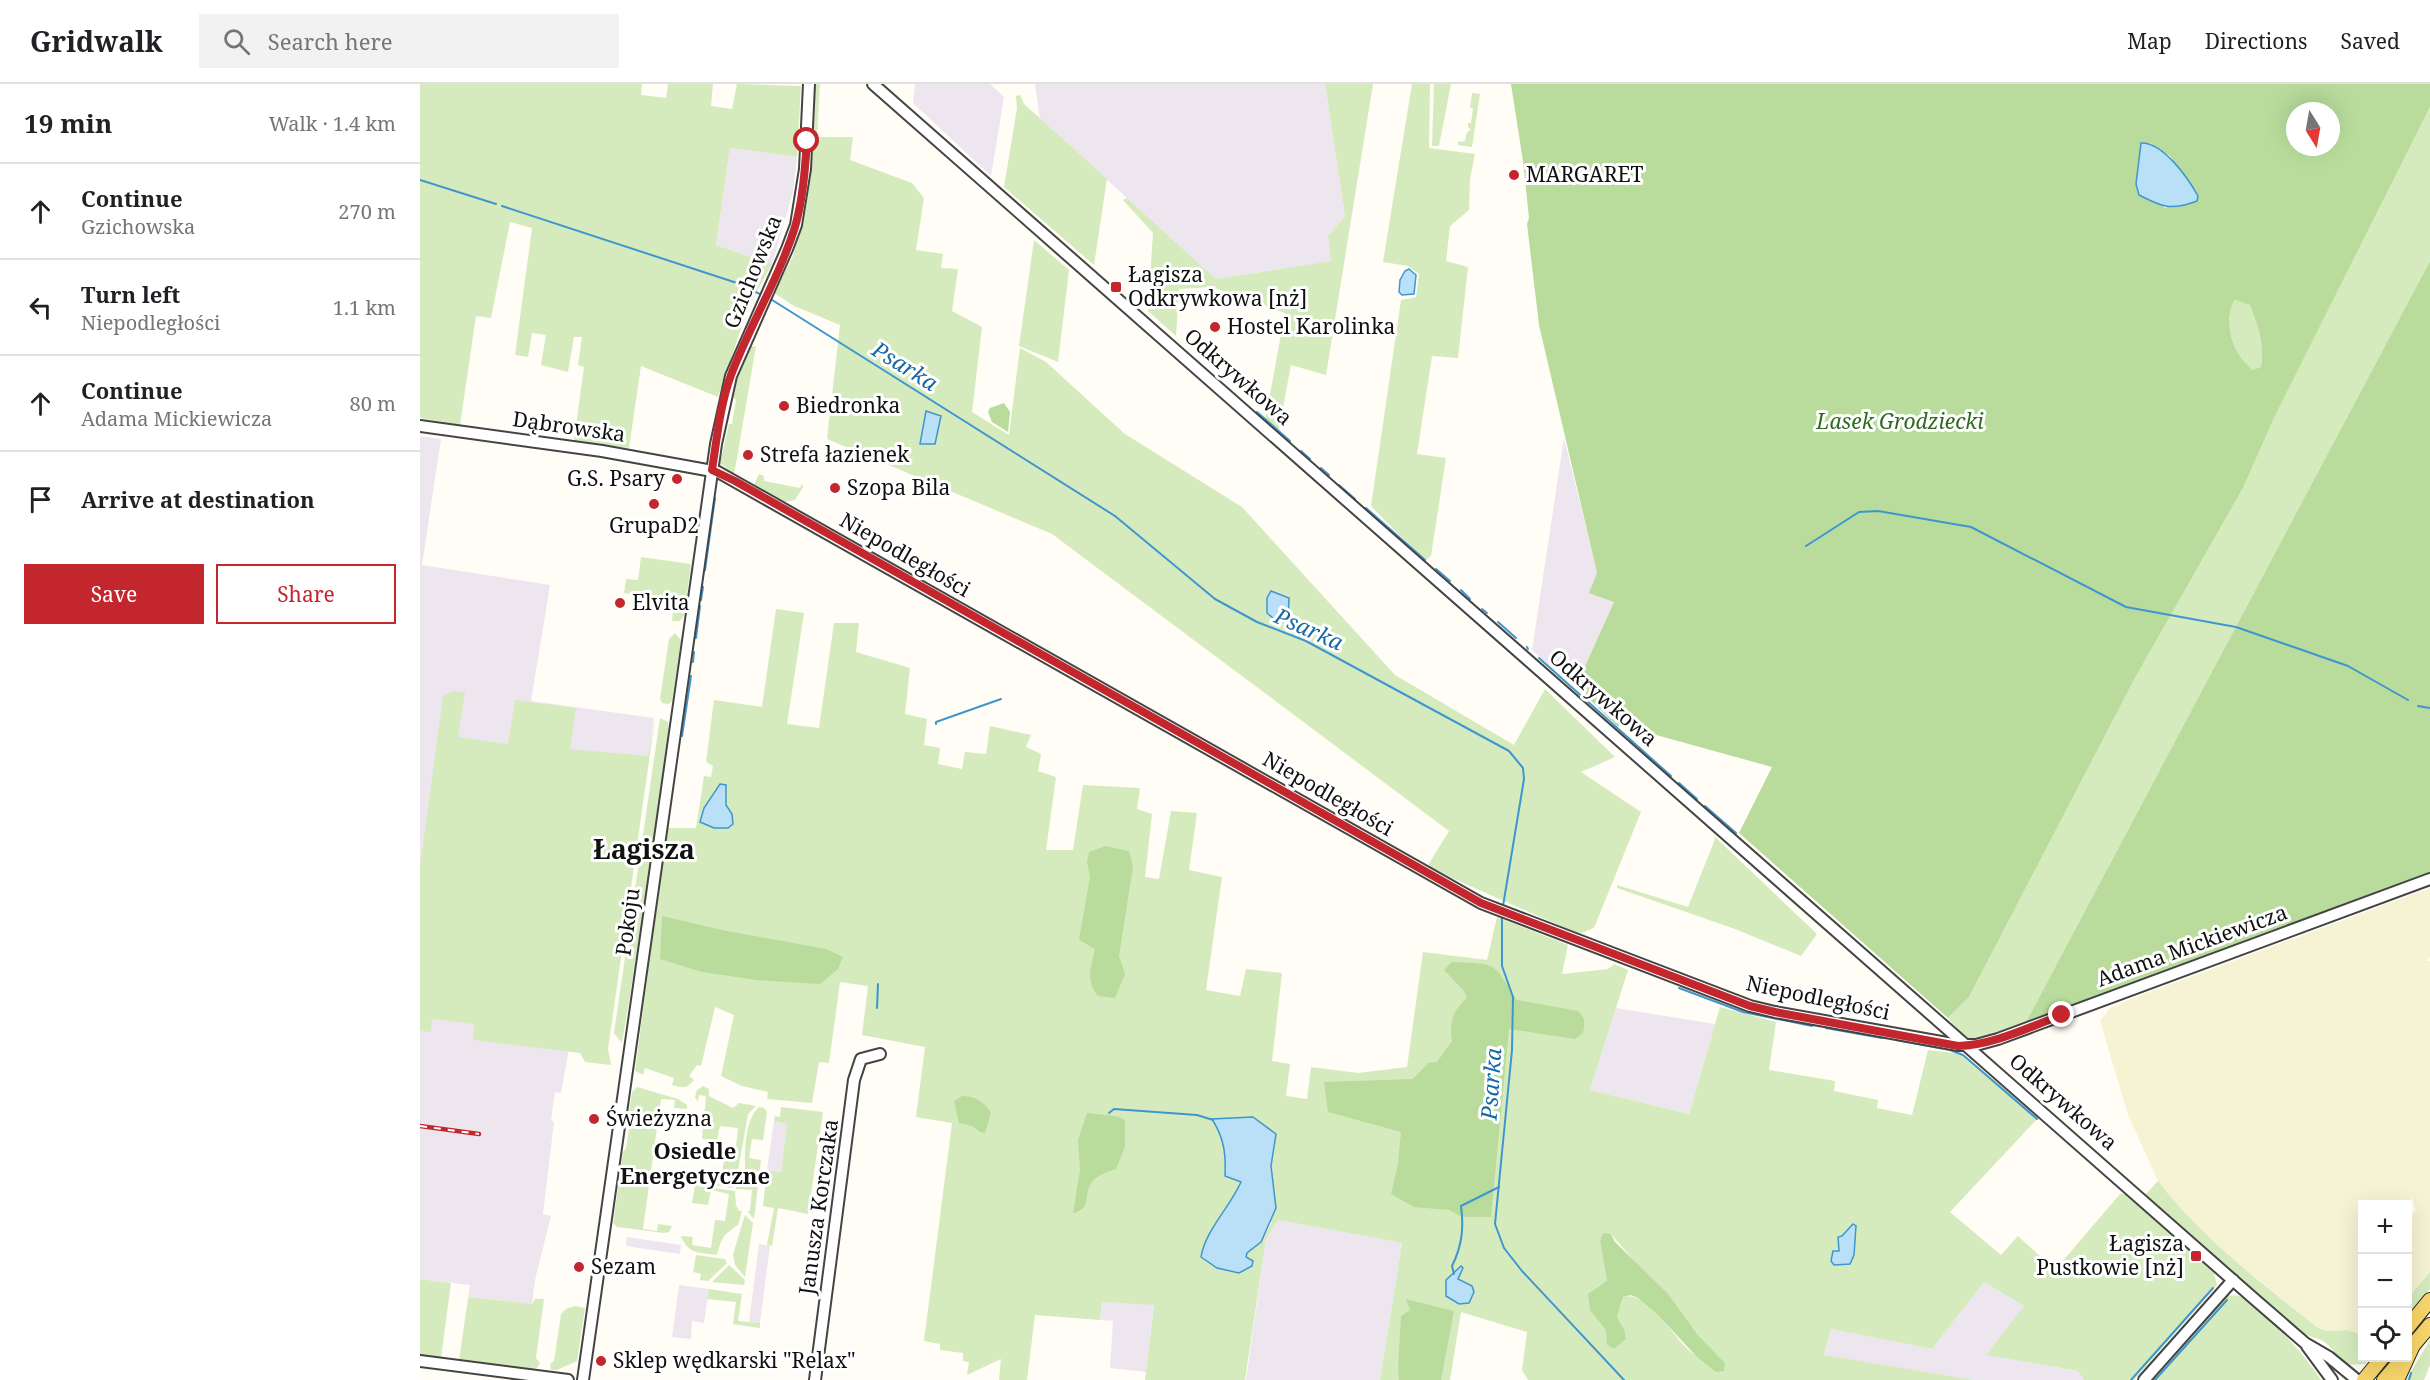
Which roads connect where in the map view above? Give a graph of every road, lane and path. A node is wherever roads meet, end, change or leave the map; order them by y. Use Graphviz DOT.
graph roads {
  1 [pos="809,84"];
  2 [pos="873,84"];
  3 [pos="420,426"];
  4 [pos="712,470"];
  5 [pos="2430,879"];
  6 [pos="1967,1045"];
  7 [pos="880,1054"];
  8 [pos="2233,1280"];
  9 [pos="2430,1300"];
  10 [pos="2412,1322"];
  11 [pos="2430,1325"];
  12 [pos="2305,1343"];
  13 [pos="2412,1347"];
  14 [pos="420,1361"];
  15 [pos="2379,1362"];
  16 [pos="2400,1362"];
  17 [pos="2405,1362"];
  18 [pos="2328,1378"];
  19 [pos="568,1380"];
  20 [pos="583,1380"];
  21 [pos="815,1380"];
  22 [pos="2144,1380"];
  23 [pos="2357,1380"];
  24 [pos="2364,1380"];
  25 [pos="2384,1380"];
  26 [pos="2397,1380"];
  1 -- 4 [label="street, Gzichowska"];
  2 -- 6 [label="street, Odkrywkowa"];
  3 -- 4 [label="street, Dąbrowska"];
  4 -- 6 [label="street, Niepodległości"];
  4 -- 20 [label="street, Pokoju"];
  5 -- 6 [label="street, Adama Mickiewicza"];
  6 -- 8 [label="street, Odkrywkowa"];
  7 -- 21 [label="street, Janusza Korczaka"];
  8 -- 12 [label="street, Odkrywkowa"];
  8 -- 22 [label="street"];
  9 -- 10 [label="main road"];
  11 -- 13 [label="main road"];
  12 -- 18 [label="street, Odkrywkowa"];
  12 -- 23 [label="street, Odkrywkowa"];
  14 -- 19 [label="street"];
  15 -- 24 [label="main road"];
  16 -- 25 [label="main road"];
  17 -- 26 [label="main road"];
}
